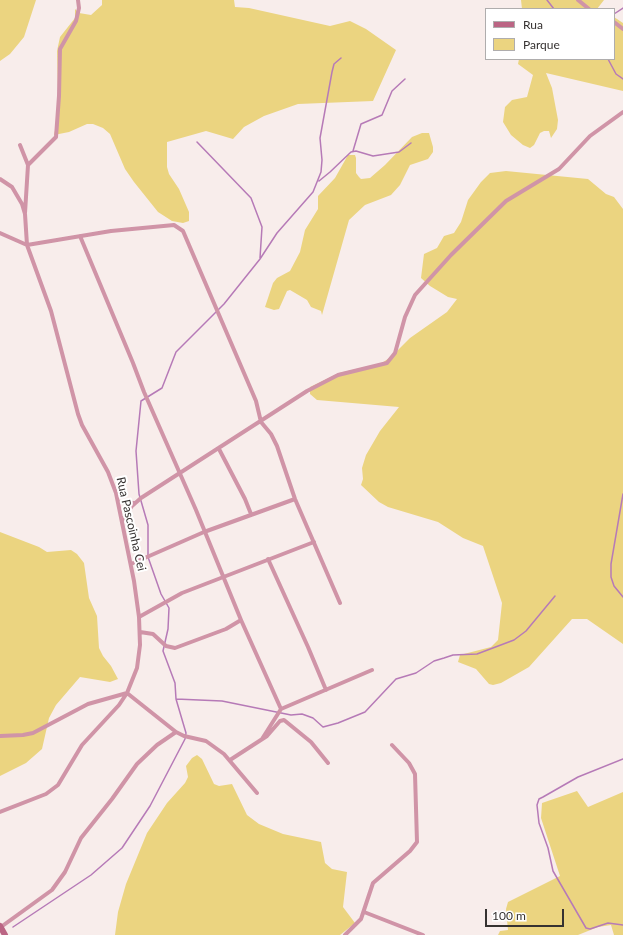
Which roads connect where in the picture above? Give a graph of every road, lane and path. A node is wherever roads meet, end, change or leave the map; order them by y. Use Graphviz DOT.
graph roads {
  1 [pos="78,0"];
  2 [pos="578,0"];
  3 [pos="588,8"];
  4 [pos="615,23"];
  5 [pos="623,29"];
  6 [pos="623,112"];
  7 [pos="20,145"];
  8 [pos="28,165"];
  9 [pos="0,179"];
  10 [pos="25,214"];
  11 [pos="0,233"];
  12 [pos="80,236"];
  13 [pos="27,245"];
  14 [pos="261,422"];
  15 [pos="219,449"];
  16 [pos="179,475"];
  17 [pos="295,499"];
  18 [pos="118,502"];
  19 [pos="135,503"];
  20 [pos="251,514"];
  21 [pos="122,522"];
  22 [pos="204,532"];
  23 [pos="314,542"];
  24 [pos="268,559"];
  25 [pos="131,564"];
  26 [pos="223,576"];
  27 [pos="340,603"];
  28 [pos="139,617"];
  29 [pos="241,620"];
  30 [pos="140,632"];
  31 [pos="372,670"];
  32 [pos="326,690"];
  33 [pos="127,693"];
  34 [pos="281,709"];
  35 [pos="176,732"];
  36 [pos="0,736"];
  37 [pos="261,741"];
  38 [pos="392,745"];
  39 [pos="230,760"];
  40 [pos="328,763"];
  41 [pos="257,793"];
  42 [pos="0,812"];
  43 [pos="364,912"];
  44 [pos="0,926"];
  45 [pos="5,935"];
  46 [pos="345,935"];
  47 [pos="423,935"];
  1 -- 8 [label="street"];
  2 -- 3 [label="street"];
  4 -- 5 [label="street"];
  6 -- 14 [label="street"];
  7 -- 8 [label="street"];
  8 -- 10 [label="street"];
  9 -- 10 [label="street, Rua Pascoinha Cei"];
  10 -- 13 [label="street, Rua Pascoinha Cei"];
  11 -- 13 [label="street"];
  12 -- 13 [label="street"];
  12 -- 14 [label="street"];
  12 -- 16 [label="street"];
  13 -- 18 [label="street, Rua Pascoinha Cei"];
  14 -- 15 [label="street"];
  14 -- 17 [label="street"];
  15 -- 16 [label="street"];
  15 -- 20 [label="street"];
  16 -- 19 [label="street"];
  16 -- 22 [label="street"];
  17 -- 20 [label="street"];
  17 -- 23 [label="street"];
  18 -- 19 [label="street"];
  18 -- 21 [label="street, Rua Pascoinha Cei"];
  19 -- 21 [label="street"];
  20 -- 22 [label="street"];
  21 -- 25 [label="street, Rua Pascoinha Cei"];
  22 -- 25 [label="street"];
  22 -- 26 [label="street"];
  23 -- 24 [label="street"];
  23 -- 27 [label="street"];
  24 -- 26 [label="street"];
  24 -- 32 [label="street"];
  25 -- 28 [label="street, Rua Pascoinha Cei"];
  26 -- 28 [label="street"];
  26 -- 29 [label="street"];
  28 -- 30 [label="street, Rua Pascoinha Cei"];
  29 -- 30 [label="street"];
  29 -- 34 [label="street"];
  30 -- 33 [label="street, Rua Pascoinha Cei"];
  31 -- 32 [label="street"];
  32 -- 34 [label="street"];
  33 -- 35 [label="street"];
  33 -- 36 [label="street"];
  33 -- 42 [label="street, Rua Pascoinha Cei"];
  34 -- 37 [label="street"];
  35 -- 39 [label="street"];
  35 -- 44 [label="street"];
  37 -- 39 [label="street"];
  37 -- 40 [label="street"];
  38 -- 43 [label="street"];
  39 -- 41 [label="street"];
  43 -- 46 [label="street"];
  43 -- 47 [label="street"];
  44 -- 45 [label="street"];
}
